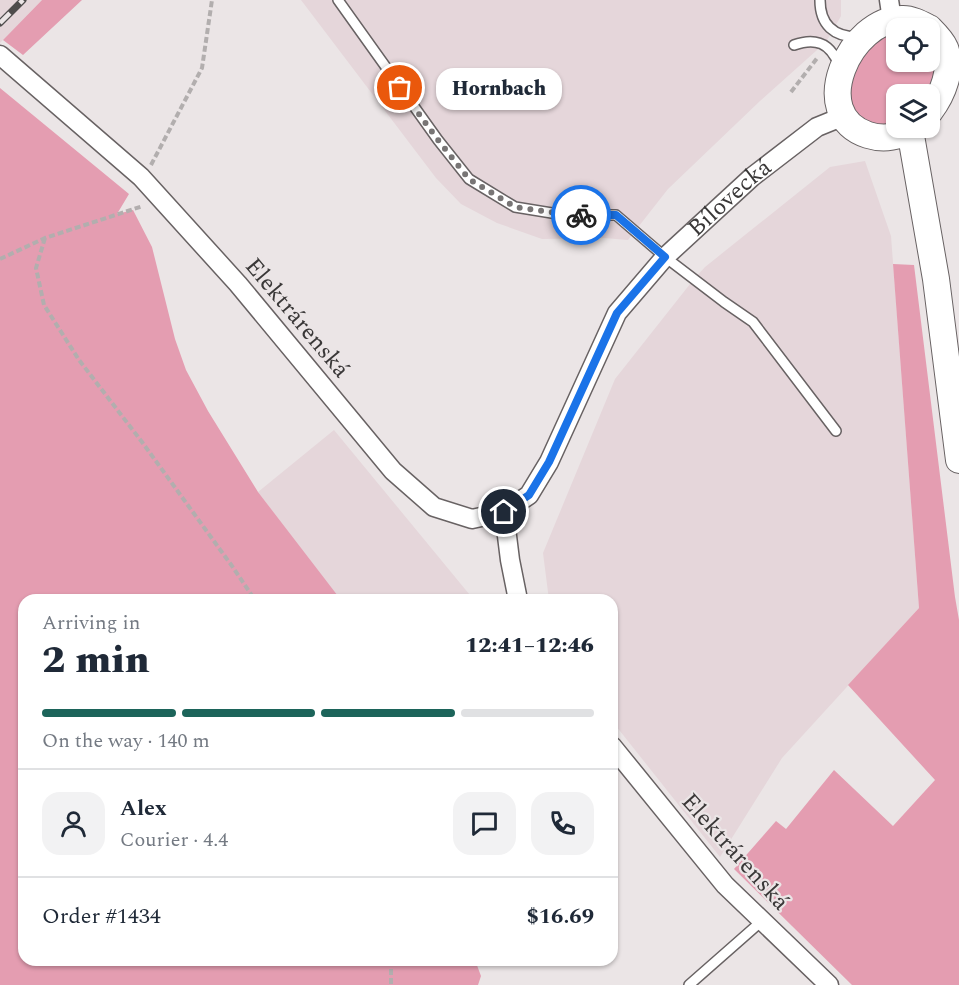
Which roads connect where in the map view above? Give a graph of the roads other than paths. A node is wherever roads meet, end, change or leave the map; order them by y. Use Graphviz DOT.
graph roads {
  1 [pos="338,0"];
  2 [pos="820,0"];
  3 [pos="890,10"];
  4 [pos="940,36"];
  5 [pos="864,37"];
  6 [pos="794,45"];
  7 [pos="5,60"];
  8 [pos="842,72"];
  9 [pos="940,93"];
  10 [pos="844,116"];
  11 [pos="886,137"];
  12 [pos="912,138"];
  13 [pos="665,257"];
  14 [pos="955,402"];
  15 [pos="836,431"];
  16 [pos="959,459"];
  17 [pos="504,512"];
  18 [pos="517,594"];
  19 [pos="618,753"];
  20 [pos="763,920"];
  21 [pos="689,985"];
  22 [pos="830,985"];
  1 -- 13 [label="lane"];
  2 -- 5 [label="lane"];
  3 -- 5 [label="main road"];
  4 -- 9 [label="main road"];
  5 -- 8 [label="main road"];
  6 -- 8 [label="lane"];
  7 -- 17 [label="street, Elektrárenská"];
  8 -- 10 [label="main road"];
  10 -- 11 [label="main road"];
  10 -- 13 [label="street, Bílovecká"];
  12 -- 14 [label="main road"];
  13 -- 15 [label="lane"];
  13 -- 17 [label="street, Bílovecká"];
  14 -- 16 [label="main road"];
  17 -- 18 [label="street"];
  19 -- 20 [label="street, Elektrárenská"];
  20 -- 21 [label="lane"];
  20 -- 22 [label="street, Elektrárenská"];
}
